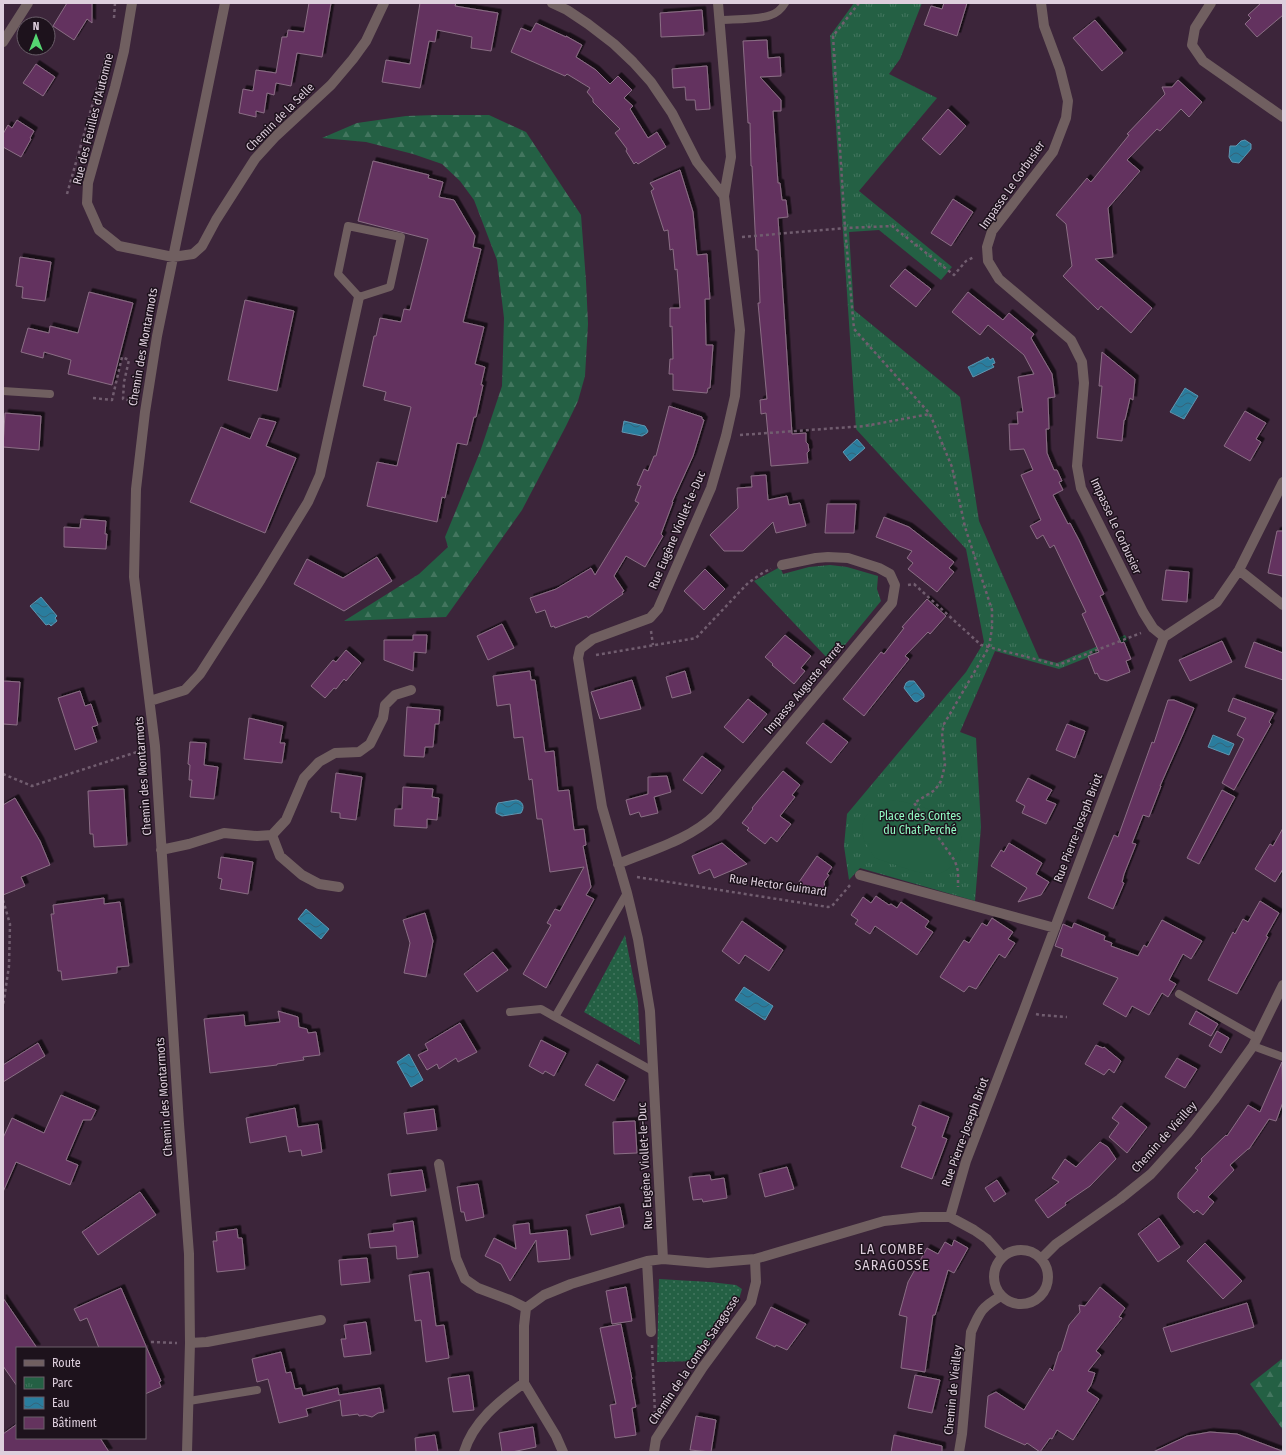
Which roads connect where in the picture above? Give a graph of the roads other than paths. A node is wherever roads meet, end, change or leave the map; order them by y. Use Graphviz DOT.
graph roads {
  1 [pos="28,3"];
  2 [pos="132,3"];
  3 [pos="225,3"];
  4 [pos="384,3"];
  5 [pos="552,3"];
  6 [pos="718,3"];
  7 [pos="786,3"];
  8 [pos="1041,3"];
  9 [pos="1211,3"];
  10 [pos="720,20"];
  11 [pos="3,42"];
  12 [pos="1283,117"];
  13 [pos="724,196"];
  14 [pos="173,257"];
  15 [pos="359,297"];
  16 [pos="3,391"];
  17 [pos="50,394"];
  18 [pos="1283,482"];
  19 [pos="782,565"];
  20 [pos="1239,570"];
  21 [pos="1283,604"];
  22 [pos="1164,637"];
  23 [pos="412,690"];
  24 [pos="150,701"];
  25 [pos="272,835"];
  26 [pos="161,850"];
  27 [pos="618,864"];
  28 [pos="860,875"];
  29 [pos="339,887"];
  30 [pos="627,893"];
  31 [pos="1055,928"];
  32 [pos="1283,985"];
  33 [pos="1179,994"];
  34 [pos="510,1012"];
  35 [pos="555,1017"];
  36 [pos="1255,1042"];
  37 [pos="1283,1057"];
  38 [pos="653,1070"];
  39 [pos="439,1164"];
  40 [pos="950,1217"];
  41 [pos="1003,1257"];
  42 [pos="663,1259"];
  43 [pos="756,1259"];
  44 [pos="1041,1259"];
  45 [pos="647,1261"];
  46 [pos="1001,1296"];
  47 [pos="526,1308"];
  48 [pos="321,1320"];
  49 [pos="651,1332"];
  50 [pos="190,1343"];
  51 [pos="524,1383"];
  52 [pos="257,1390"];
  53 [pos="189,1401"];
  54 [pos="187,1452"];
  55 [pos="464,1452"];
  56 [pos="563,1452"];
  57 [pos="654,1452"];
  58 [pos="959,1452"];
  1 -- 11 [label="street"];
  2 -- 14 [label="street, Rue des Feuilles d'Automne"];
  3 -- 14 [label="street, Chemin des Montarmots"];
  4 -- 14 [label="street, Chemin de la Selle"];
  5 -- 13 [label="street"];
  6 -- 10 [label="street"];
  7 -- 10 [label="lane"];
  8 -- 22 [label="street, Impasse Le Corbusier"];
  9 -- 12 [label="street"];
  10 -- 13 [label="street"];
  13 -- 27 [label="street, Rue Eugène Viollet-le-Duc"];
  14 -- 24 [label="street, Chemin des Montarmots"];
  15 -- 15 [label="lane"];
  15 -- 24 [label="street, Chemin des Montarmots"];
  16 -- 17 [label="lane"];
  18 -- 20 [label="street"];
  19 -- 27 [label="street, Impasse Auguste Perret"];
  20 -- 21 [label="street"];
  20 -- 22 [label="street"];
  22 -- 31 [label="street, Rue Pierre-Joseph Briot"];
  23 -- 25 [label="street"];
  24 -- 26 [label="street, Chemin des Montarmots"];
  25 -- 26 [label="street, Chemin des Montarmots"];
  25 -- 29 [label="street"];
  26 -- 50 [label="street, Chemin des Montarmots"];
  27 -- 30 [label="street, Rue Eugène Viollet-le-Duc"];
  28 -- 31 [label="street"];
  30 -- 35 [label="lane"];
  30 -- 38 [label="street, Rue Eugène Viollet-le-Duc"];
  31 -- 40 [label="street, Rue Pierre-Joseph Briot"];
  32 -- 36 [label="street, Chemin de Vieilley"];
  33 -- 36 [label="lane"];
  34 -- 35 [label="lane"];
  35 -- 38 [label="lane"];
  36 -- 37 [label="lane"];
  36 -- 44 [label="street, Chemin de Vieilley"];
  38 -- 42 [label="street, Rue Eugène Viollet-le-Duc"];
  39 -- 47 [label="street"];
  40 -- 41 [label="street"];
  40 -- 43 [label="street"];
  41 -- 44 [label="street"];
  41 -- 46 [label="street"];
  42 -- 43 [label="street"];
  42 -- 45 [label="street"];
  43 -- 57 [label="street, Chemin de la Combe Saragosse"];
  44 -- 46 [label="street"];
  45 -- 47 [label="street"];
  45 -- 49 [label="street"];
  46 -- 58 [label="street, Chemin de Vieilley"];
  47 -- 51 [label="street"];
  48 -- 50 [label="street"];
  50 -- 53 [label="street, Chemin des Montarmots"];
  51 -- 55 [label="street"];
  51 -- 56 [label="street"];
  52 -- 53 [label="lane"];
  53 -- 54 [label="street, Chemin des Montarmots"];
}
